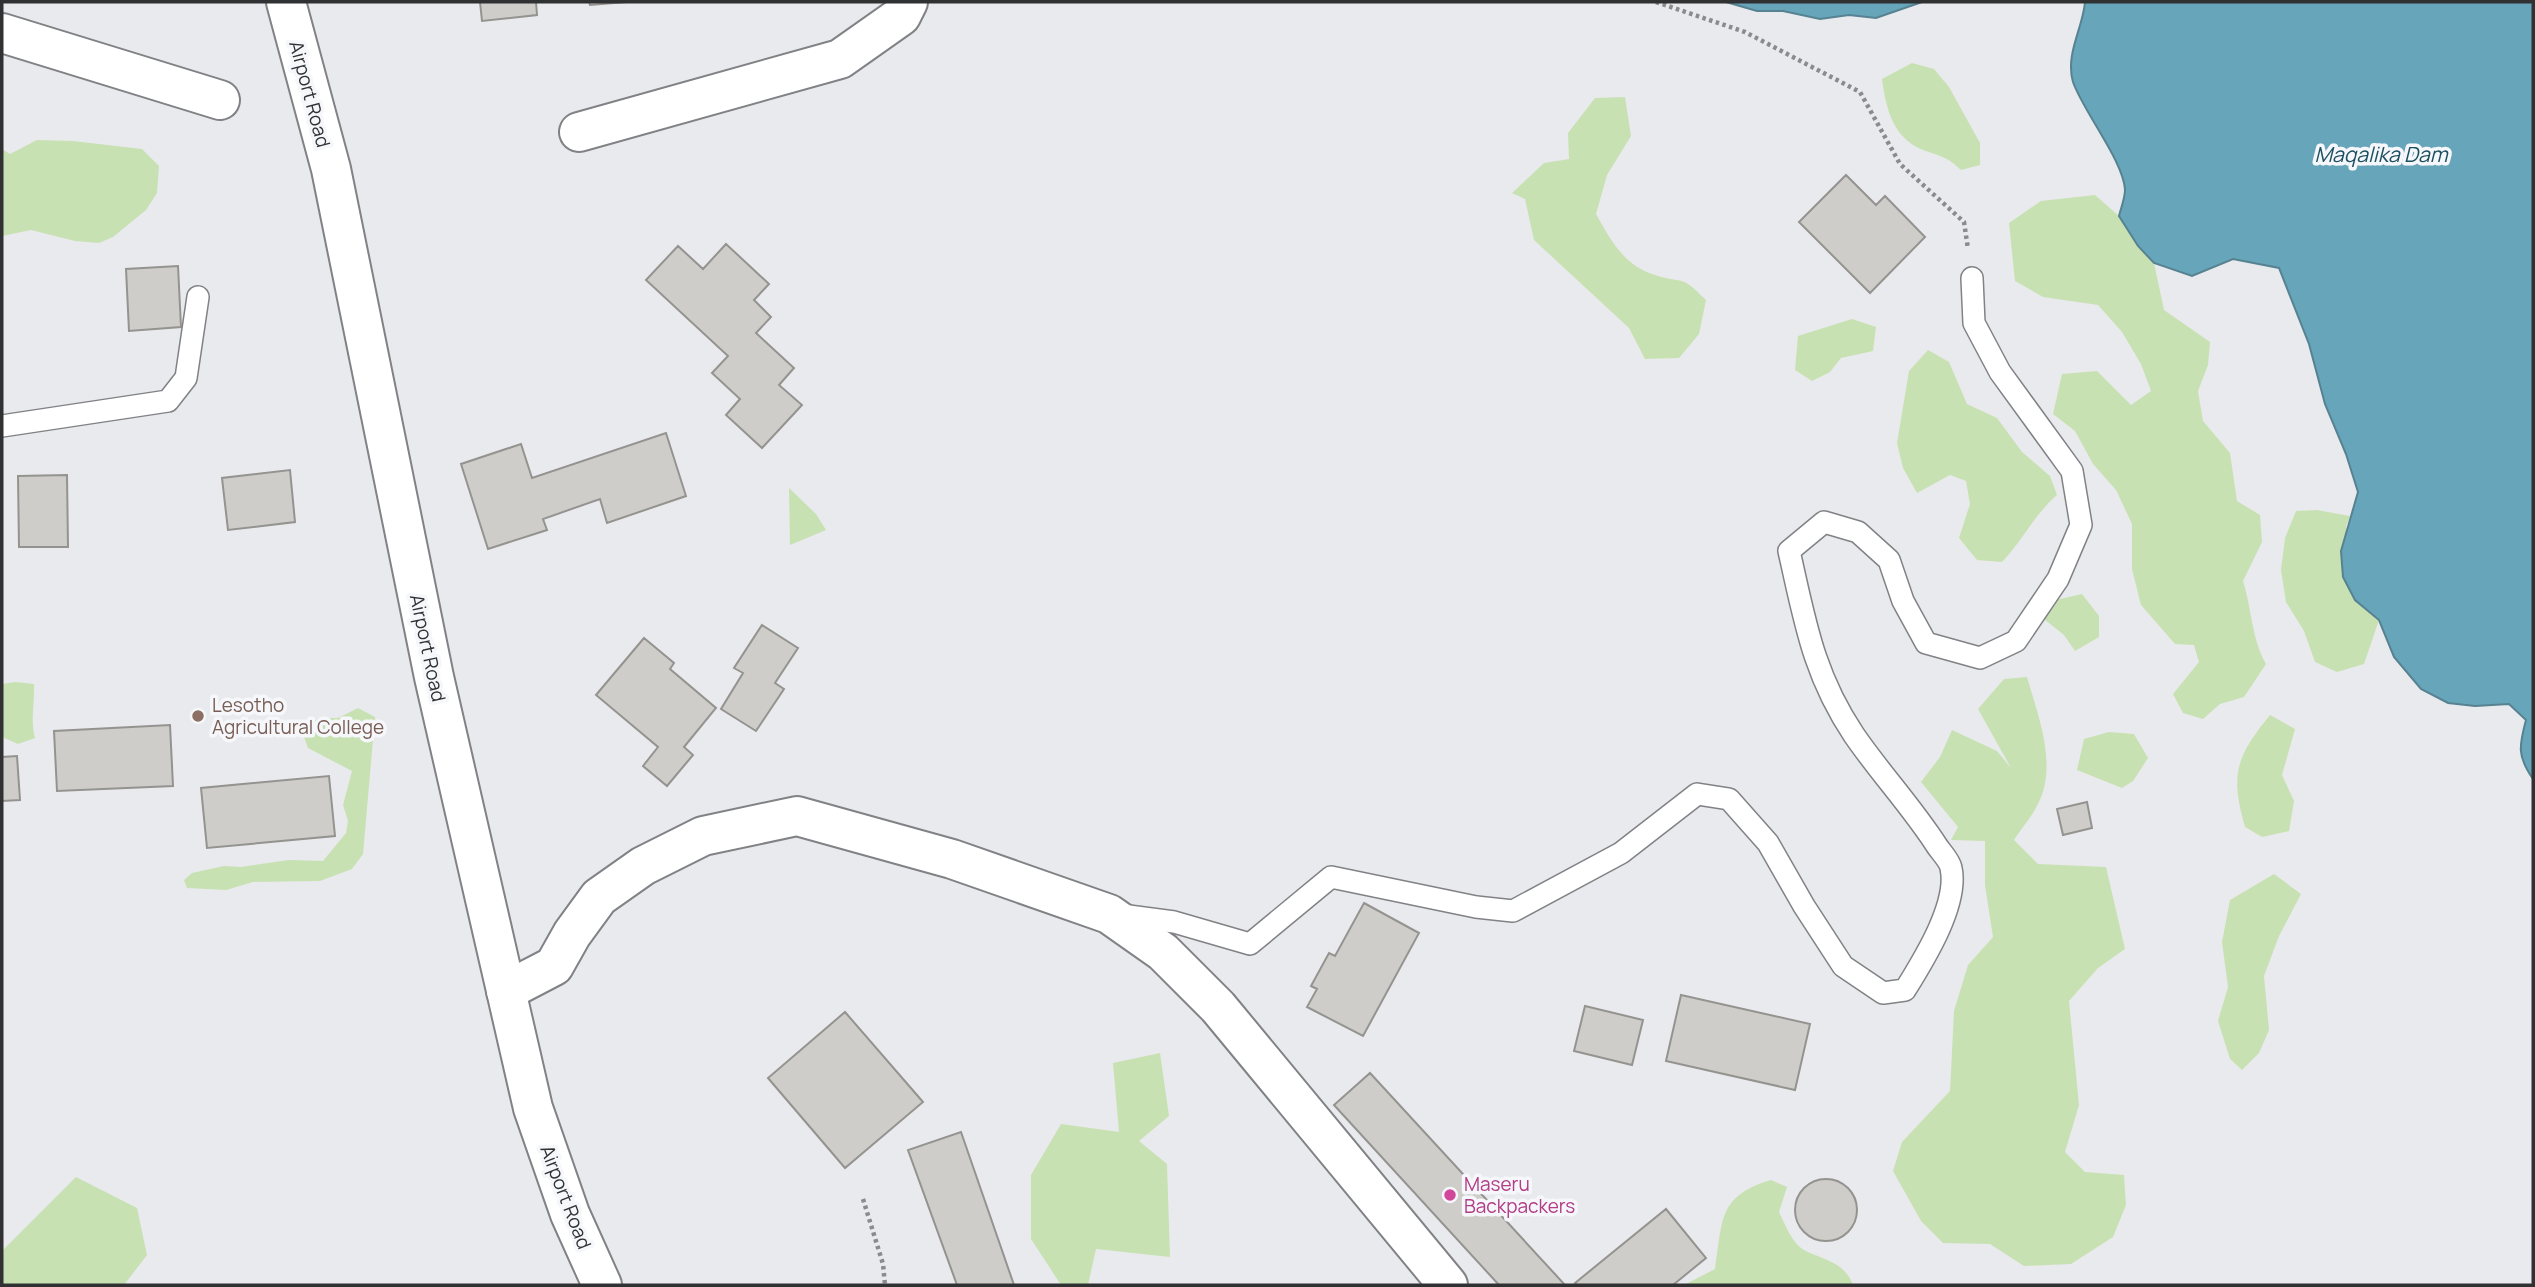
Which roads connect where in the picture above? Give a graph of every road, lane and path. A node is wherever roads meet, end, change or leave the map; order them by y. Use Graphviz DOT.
graph roads {
  1 [pos="286,2"];
  2 [pos="908,2"];
  3 [pos="1656,2"];
  4 [pos="2,33"];
  5 [pos="219,100"];
  6 [pos="579,132"];
  7 [pos="1972,278"];
  8 [pos="198,297"];
  9 [pos="2,426"];
  10 [pos="1109,914"];
  11 [pos="506,990"];
  12 [pos="863,1199"];
  13 [pos="602,1285"];
  14 [pos="885,1285"];
  15 [pos="1448,1285"];
  1 -- 11 [label="street, Airport Road"];
  2 -- 6 [label="street"];
  3 -- 7 [label="path"];
  4 -- 5 [label="street"];
  7 -- 10 [label="lane"];
  8 -- 9 [label="lane"];
  10 -- 11 [label="street"];
  10 -- 15 [label="street"];
  11 -- 13 [label="street, Airport Road"];
  12 -- 14 [label="path"];
}
